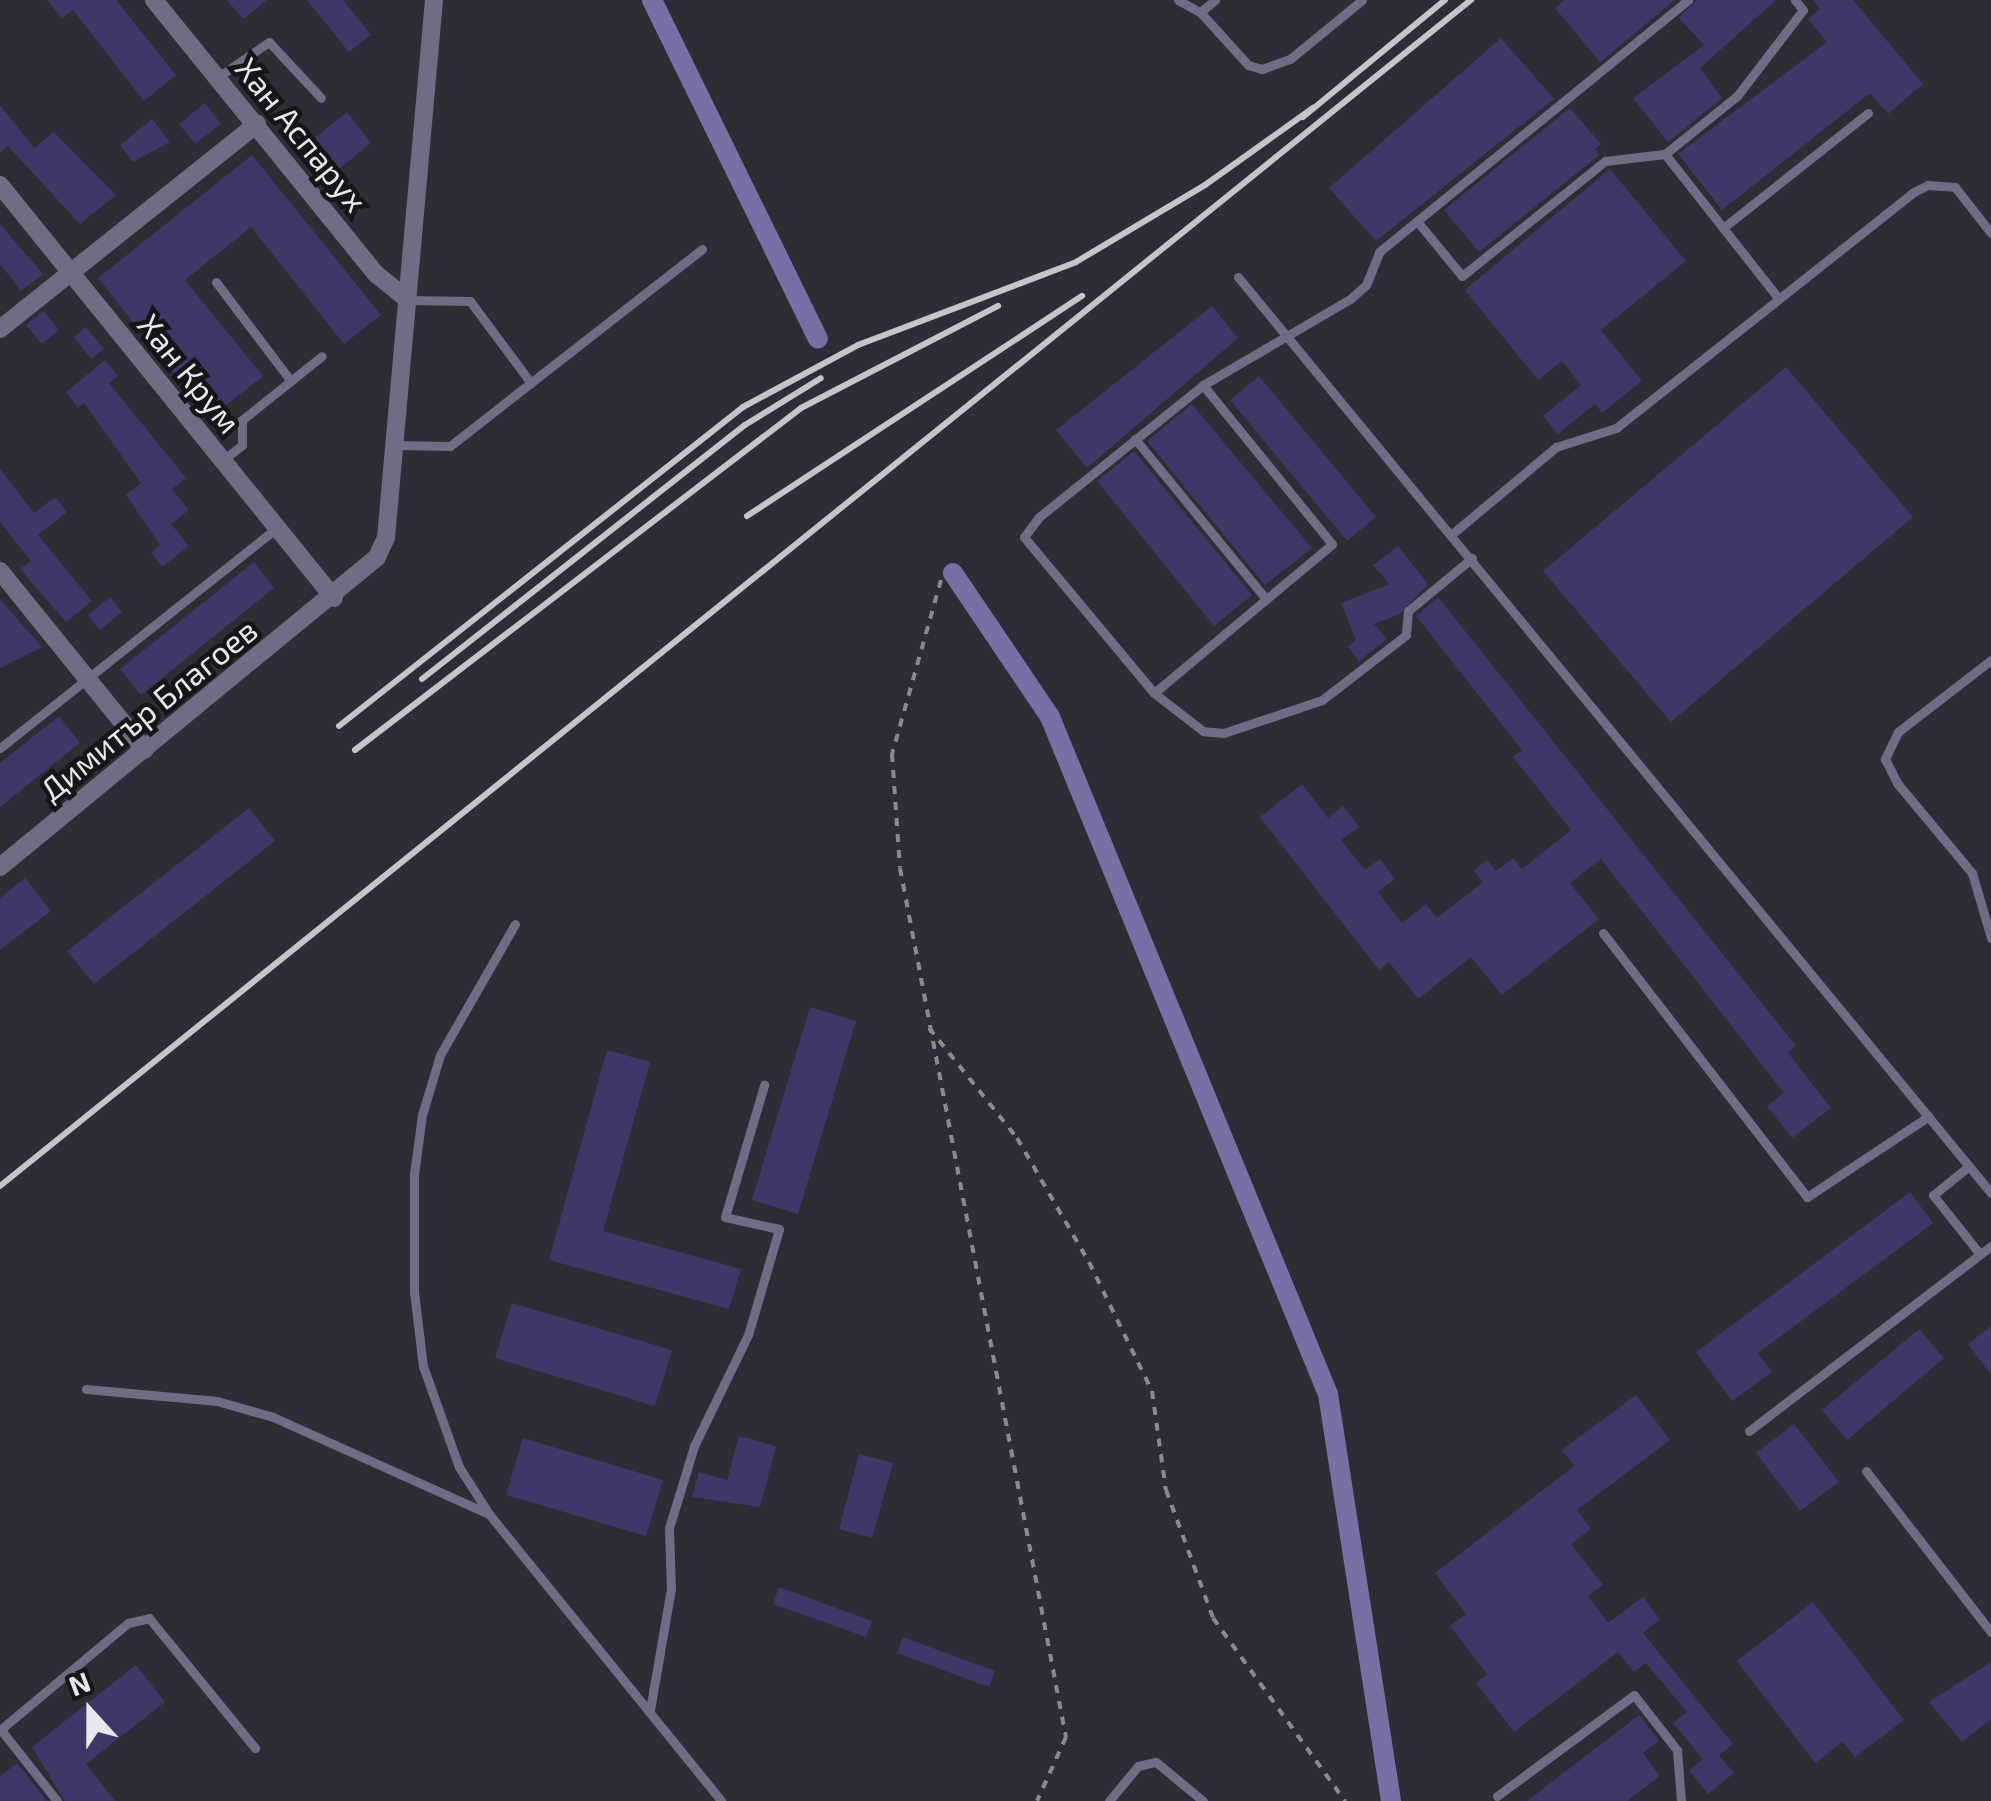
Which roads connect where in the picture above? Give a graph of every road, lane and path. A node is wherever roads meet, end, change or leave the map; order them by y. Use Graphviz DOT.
graph roads {
  1 [pos="154,0"];
  2 [pos="434,0"];
  3 [pos="1178,0"];
  4 [pos="1215,0"];
  5 [pos="1362,0"];
  6 [pos="1688,0"];
  7 [pos="1795,0"];
  8 [pos="1200,12"];
  9 [pos="218,78"];
  10 [pos="321,98"];
  11 [pos="1868,113"];
  12 [pos="256,124"];
  13 [pos="1665,154"];
  14 [pos="0,186"];
  15 [pos="1417,221"];
  16 [pos="1723,228"];
  17 [pos="1991,232"];
  18 [pos="702,249"];
  19 [pos="70,273"];
  20 [pos="1238,277"];
  21 [pos="216,282"];
  22 [pos="1779,299"];
  23 [pos="408,300"];
  24 [pos="0,329"];
  25 [pos="1288,334"];
  26 [pos="322,356"];
  27 [pos="291,381"];
  28 [pos="531,382"];
  29 [pos="1203,385"];
  30 [pos="1135,439"];
  31 [pos="394,445"];
  32 [pos="222,461"];
  33 [pos="277,528"];
  34 [pos="1452,534"];
  35 [pos="1472,558"];
  36 [pos="0,571"];
  37 [pos="941,580"];
  38 [pos="334,598"];
  39 [pos="1266,599"];
  40 [pos="1991,660"];
  41 [pos="87,678"];
  42 [pos="1154,692"];
  43 [pos="0,748"];
  44 [pos="145,750"];
  45 [pos="0,866"];
  46 [pos="515,924"];
  47 [pos="1602,934"];
  48 [pos="1991,938"];
  49 [pos="926,1025"];
  50 [pos="764,1085"];
  51 [pos="1929,1116"];
  52 [pos="1969,1166"];
  53 [pos="1991,1193"];
  54 [pos="1991,1246"];
  55 [pos="1980,1254"];
  56 [pos="86,1389"];
  57 [pos="1749,1431"];
  58 [pos="1866,1471"];
  59 [pos="489,1514"];
  60 [pos="1991,1632"];
  61 [pos="650,1710"];
  62 [pos="0,1730"];
  63 [pos="255,1748"];
  64 [pos="1497,1796"];
  65 [pos="57,1801"];
  66 [pos="722,1801"];
  67 [pos="1037,1801"];
  68 [pos="1110,1801"];
  69 [pos="1203,1801"];
  70 [pos="1345,1801"];
  71 [pos="1681,1801"];
  1 -- 9 [label="street, Хан Аспарух"];
  2 -- 23 [label="street, Димитър Благоев"];
  3 -- 8 [label="lane"];
  4 -- 8 [label="lane"];
  5 -- 8 [label="lane"];
  6 -- 15 [label="lane"];
  7 -- 13 [label="lane"];
  9 -- 10 [label="lane"];
  9 -- 12 [label="street, Хан Аспарух"];
  11 -- 16 [label="lane"];
  12 -- 19 [label="street"];
  12 -- 23 [label="street, Хан Аспарух"];
  13 -- 15 [label="lane"];
  13 -- 16 [label="lane"];
  14 -- 19 [label="street, Хан Крум"];
  15 -- 25 [label="lane"];
  16 -- 22 [label="lane"];
  17 -- 22 [label="lane"];
  18 -- 28 [label="lane"];
  19 -- 24 [label="street"];
  19 -- 32 [label="street, Хан Крум"];
  20 -- 25 [label="lane"];
  21 -- 27 [label="lane"];
  22 -- 34 [label="lane"];
  23 -- 28 [label="lane"];
  23 -- 31 [label="street, Димитър Благоев"];
  25 -- 29 [label="lane"];
  25 -- 34 [label="lane"];
  26 -- 27 [label="lane"];
  27 -- 32 [label="lane"];
  28 -- 31 [label="lane"];
  29 -- 30 [label="lane"];
  29 -- 39 [label="lane"];
  30 -- 39 [label="lane"];
  30 -- 42 [label="lane"];
  31 -- 38 [label="street, Димитър Благоев"];
  32 -- 33 [label="street, Хан Крум"];
  33 -- 38 [label="street, Хан Крум"];
  33 -- 41 [label="lane"];
  34 -- 35 [label="lane"];
  35 -- 42 [label="lane"];
  35 -- 51 [label="lane"];
  36 -- 41 [label="street"];
  37 -- 49 [label="path"];
  38 -- 44 [label="street, Димитър Благоев"];
  39 -- 42 [label="lane"];
  40 -- 48 [label="lane"];
  41 -- 43 [label="lane"];
  41 -- 44 [label="street"];
  44 -- 45 [label="street, Димитър Благоев"];
  46 -- 59 [label="lane"];
  47 -- 51 [label="lane"];
  49 -- 67 [label="path"];
  49 -- 70 [label="path"];
  50 -- 61 [label="lane"];
  51 -- 52 [label="lane"];
  52 -- 53 [label="lane"];
  52 -- 55 [label="lane"];
  54 -- 55 [label="lane"];
  55 -- 57 [label="lane"];
  56 -- 59 [label="lane"];
  58 -- 60 [label="lane"];
  59 -- 61 [label="lane"];
  61 -- 66 [label="lane"];
  62 -- 63 [label="lane"];
  62 -- 65 [label="lane"];
  64 -- 71 [label="lane"];
  68 -- 69 [label="lane"];
}
